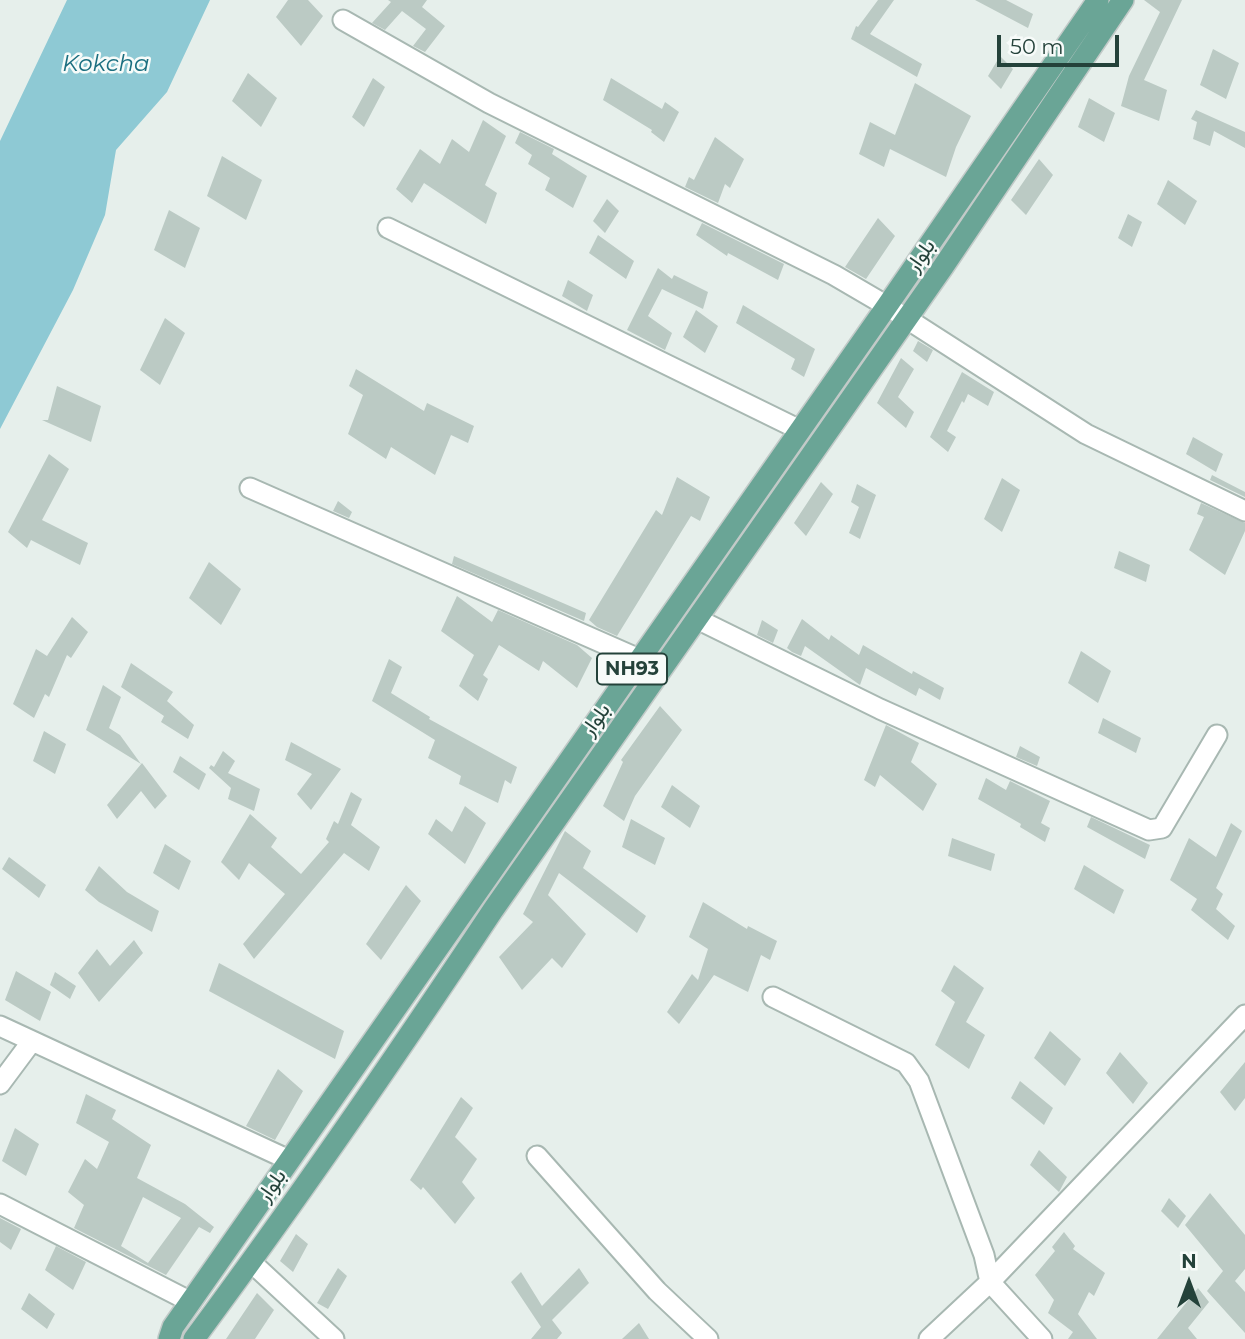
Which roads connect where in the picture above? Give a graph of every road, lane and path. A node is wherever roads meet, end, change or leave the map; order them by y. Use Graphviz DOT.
graph roads {
  1 [pos="1098,0"];
  2 [pos="1124,0"];
  3 [pos="342,20"];
  4 [pos="388,228"];
  5 [pos="887,306"];
  6 [pos="905,320"];
  7 [pos="800,430"];
  8 [pos="250,488"];
  9 [pos="1245,511"];
  10 [pos="697,619"];
  11 [pos="639,659"];
  12 [pos="1217,735"];
  13 [pos="773,997"];
  14 [pos="1245,1015"];
  15 [pos="0,1026"];
  16 [pos="32,1041"];
  17 [pos="0,1084"];
  18 [pos="320,1115"];
  19 [pos="344,1129"];
  20 [pos="537,1156"];
  21 [pos="289,1160"];
  22 [pos="0,1205"];
  23 [pos="251,1262"];
  24 [pos="990,1282"];
  25 [pos="191,1302"];
  26 [pos="169,1339"];
  27 [pos="194,1339"];
  28 [pos="334,1339"];
  29 [pos="708,1339"];
  30 [pos="929,1339"];
  31 [pos="1042,1339"];
  1 -- 5 [label="main road, بلوار / NH93"];
  2 -- 6 [label="main road, بلوار / NH93"];
  3 -- 5 [label="street"];
  4 -- 7 [label="street"];
  5 -- 6 [label="street"];
  5 -- 7 [label="main road, بلوار / NH93"];
  6 -- 9 [label="street"];
  6 -- 10 [label="main road, بلوار / NH93"];
  7 -- 11 [label="main road, بلوار / NH93"];
  8 -- 11 [label="street"];
  10 -- 12 [label="street"];
  10 -- 19 [label="main road, بلوار / NH93"];
  11 -- 18 [label="main road, بلوار / NH93"];
  13 -- 24 [label="street"];
  14 -- 24 [label="street"];
  15 -- 16 [label="street"];
  16 -- 17 [label="street"];
  16 -- 21 [label="street"];
  18 -- 19 [label="main road"];
  18 -- 21 [label="main road, بلوار / NH93"];
  19 -- 23 [label="main road, بلوار / NH93"];
  20 -- 29 [label="street"];
  21 -- 25 [label="main road, بلوار / NH93"];
  22 -- 25 [label="street"];
  23 -- 27 [label="main road, بلوار / NH93"];
  23 -- 28 [label="street"];
  24 -- 30 [label="street"];
  24 -- 31 [label="street"];
  25 -- 26 [label="main road, بلوار / NH93"];
}
